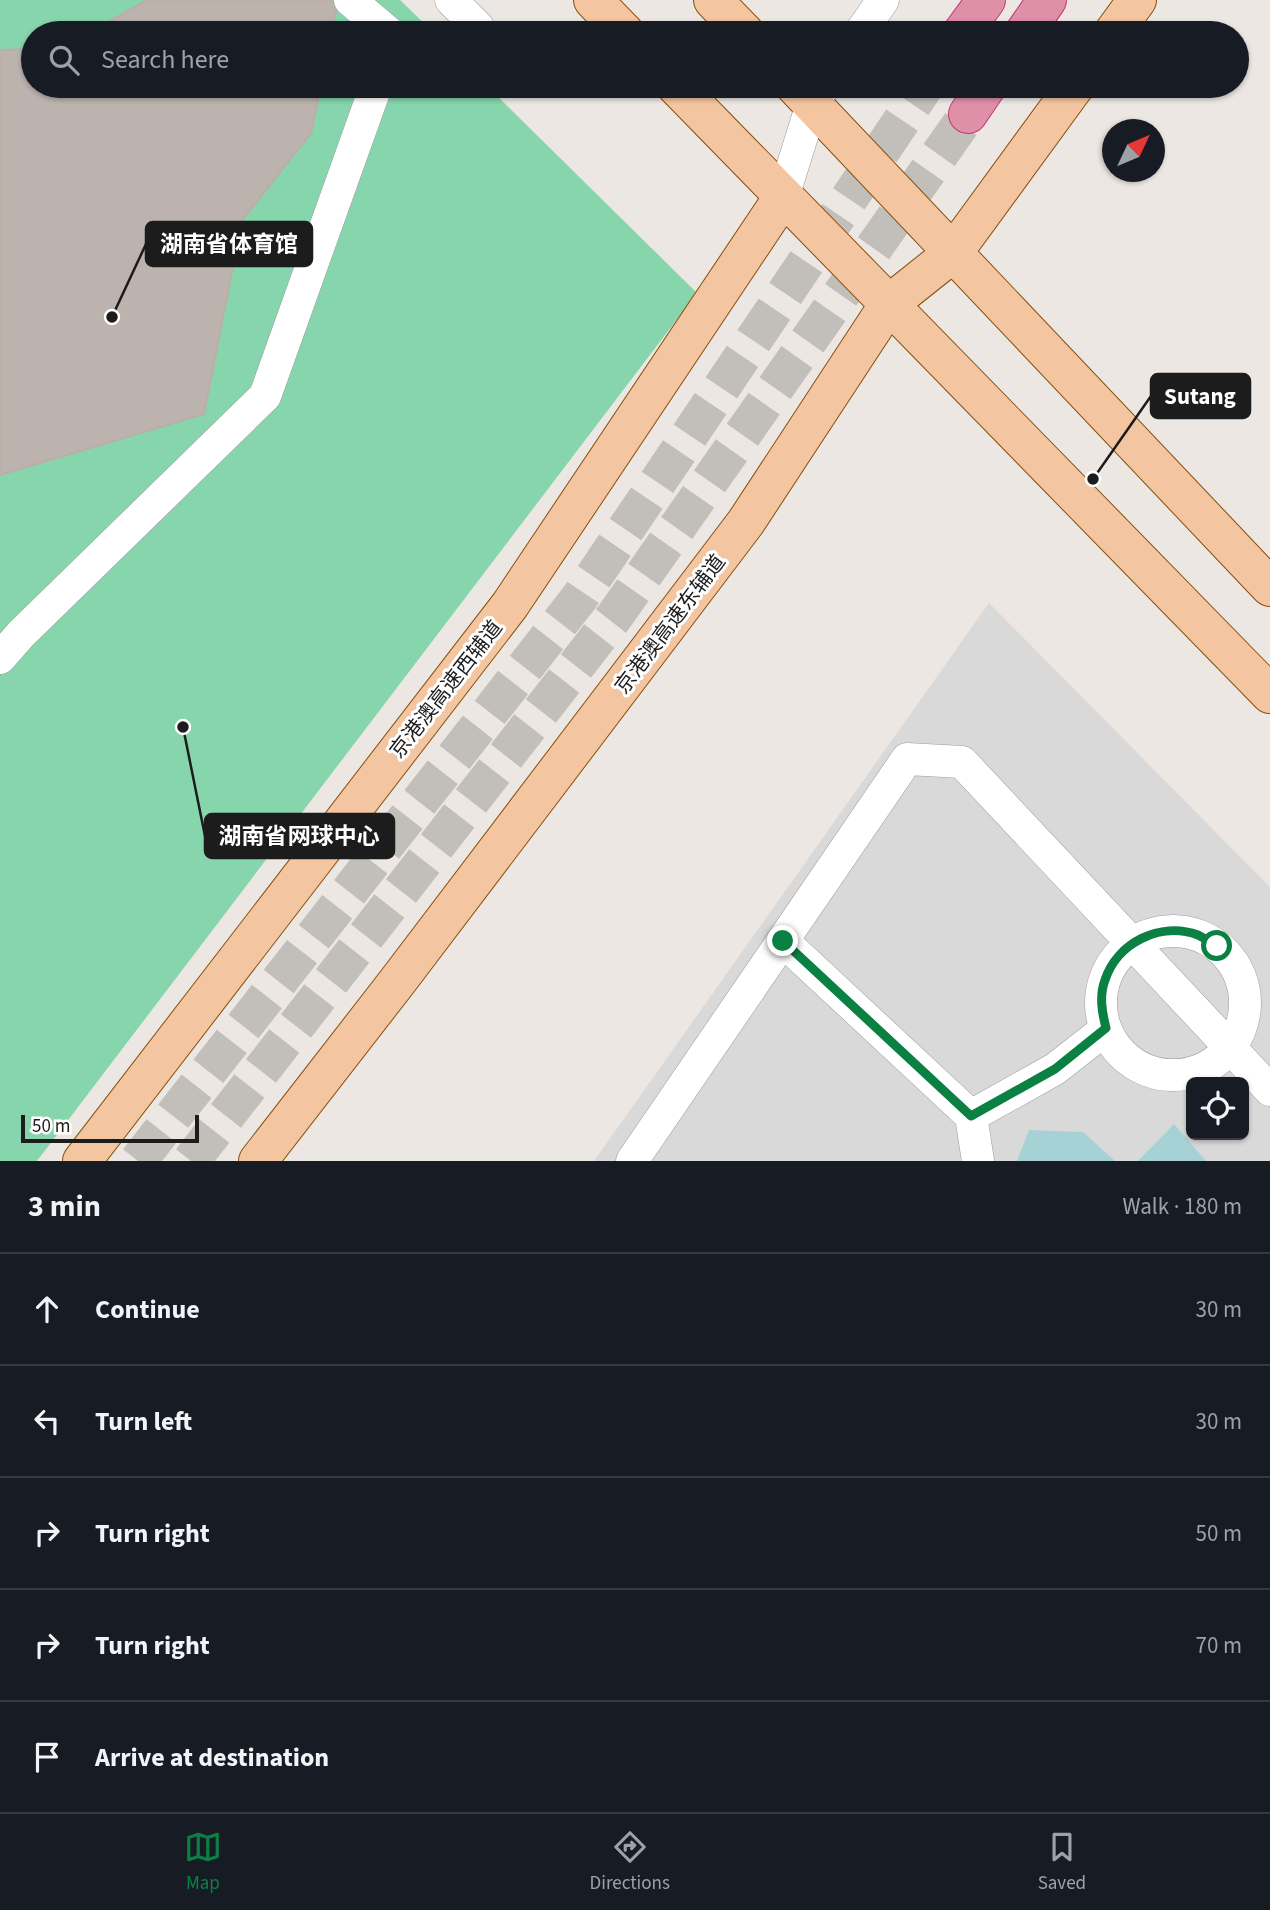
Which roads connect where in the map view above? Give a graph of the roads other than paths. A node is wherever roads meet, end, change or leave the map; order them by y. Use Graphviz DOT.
graph roads {
  1 [pos="350,0"];
  2 [pos="451,0"];
  3 [pos="593,0"];
  4 [pos="713,0"];
  5 [pos="883,0"];
  6 [pos="986,0"];
  7 [pos="1047,0"];
  8 [pos="1138,0"];
  9 [pos="375,21"];
  10 [pos="472,21"];
  11 [pos="613,21"];
  12 [pos="733,21"];
  13 [pos="868,21"];
  14 [pos="971,21"];
  15 [pos="1032,21"];
  16 [pos="1122,21"];
  17 [pos="372,98"];
  18 [pos="688,98"];
  19 [pos="808,98"];
  20 [pos="815,98"];
  21 [pos="1066,98"];
  22 [pos="783,197"];
  23 [pos="953,253"];
  24 [pos="889,303"];
  25 [pos="1270,587"];
  26 [pos="0,658"];
  27 [pos="1270,694"];
  28 [pos="783,941"];
  29 [pos="1132,943"];
  30 [pos="1106,1028"];
  31 [pos="1230,1047"];
  32 [pos="1270,1090"];
  33 [pos="971,1116"];
  34 [pos="82,1161"];
  35 [pos="258,1161"];
  36 [pos="632,1161"];
  37 [pos="978,1161"];
  1 -- 9 [label="street"];
  2 -- 10 [label="street"];
  3 -- 11 [label="main road"];
  4 -- 12 [label="main road"];
  5 -- 13 [label="street"];
  6 -- 14 [label="highway"];
  7 -- 15 [label="highway"];
  8 -- 16 [label="main road"];
  17 -- 26 [label="street"];
  18 -- 22 [label="main road"];
  19 -- 22 [label="street"];
  20 -- 23 [label="main road"];
  21 -- 23 [label="main road, 京港澳高速东辅道"];
  22 -- 24 [label="main road"];
  22 -- 34 [label="main road, 京港澳高速西辅道"];
  23 -- 24 [label="main road, 京港澳高速东辅道"];
  23 -- 25 [label="main road"];
  24 -- 27 [label="main road"];
  24 -- 35 [label="main road, 京港澳高速东辅道"];
  28 -- 29 [label="street"];
  28 -- 33 [label="street"];
  28 -- 36 [label="street"];
  29 -- 30 [label="street"];
  29 -- 31 [label="street"];
  29 -- 31 [label="street"];
  30 -- 31 [label="street"];
  30 -- 33 [label="street"];
  31 -- 32 [label="street"];
  33 -- 37 [label="street"];
}
